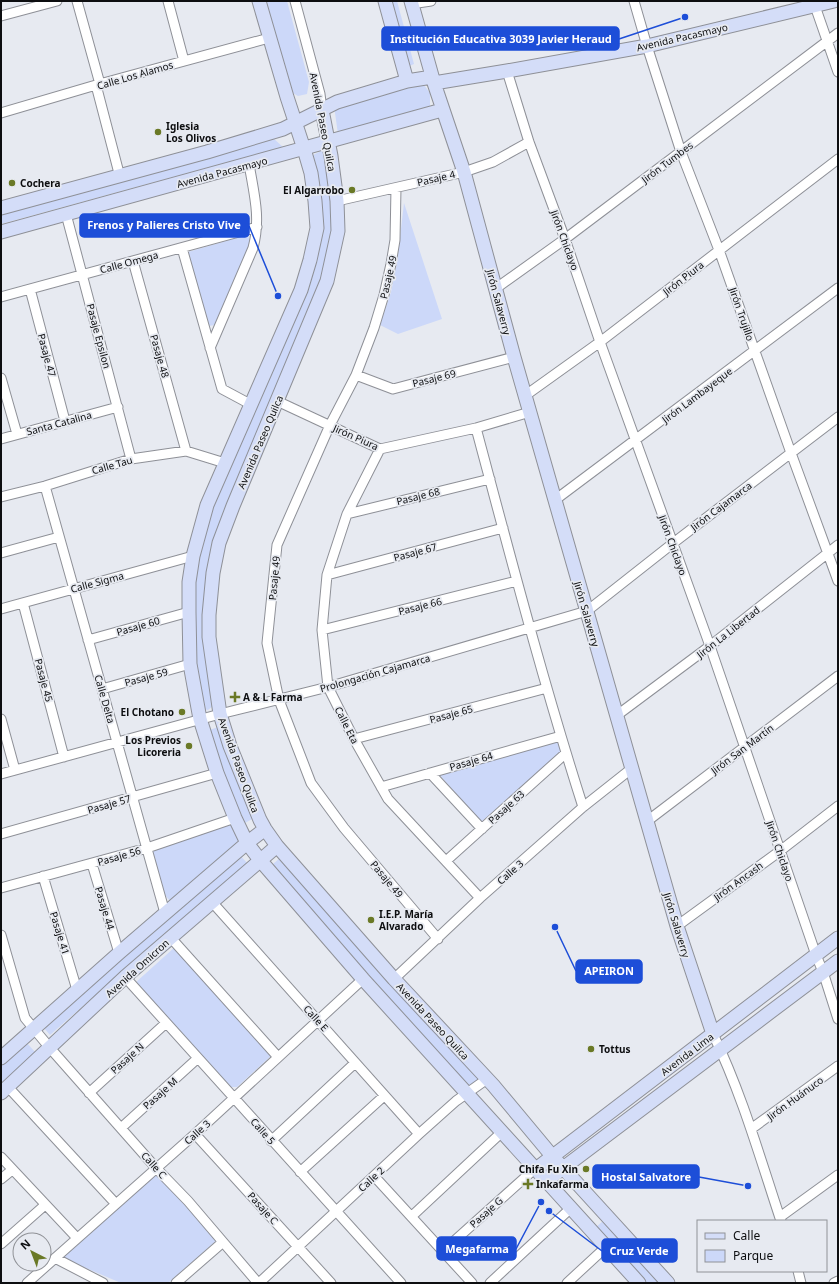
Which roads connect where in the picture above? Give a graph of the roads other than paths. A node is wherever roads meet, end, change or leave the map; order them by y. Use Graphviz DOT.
graph roads {
  1 [pos="57,1"];
  2 [pos="76,1"];
  3 [pos="168,1"];
  4 [pos="259,1"];
  5 [pos="295,1"];
  6 [pos="385,1"];
  7 [pos="431,1"];
  8 [pos="634,1"];
  9 [pos="834,1"];
  10 [pos="411,2"];
  11 [pos="799,5"];
  12 [pos="815,6"];
  13 [pos="1,16"];
  14 [pos="838,33"];
  15 [pos="269,38"];
  16 [pos="827,42"];
  17 [pos="646,46"];
  18 [pos="184,61"];
  19 [pos="507,71"];
  20 [pos="838,72"];
  21 [pos="433,80"];
  22 [pos="407,81"];
  23 [pos="98,85"];
  24 [pos="322,110"];
  25 [pos="442,110"];
  26 [pos="1,113"];
  27 [pos="296,123"];
  28 [pos="328,142"];
  29 [pos="529,142"];
  30 [pos="304,149"];
  31 [pos="681,152"];
  32 [pos="838,160"];
  33 [pos="249,164"];
  34 [pos="464,172"];
  35 [pos="120,177"];
  36 [pos="396,188"];
  37 [pos="338,201"];
  38 [pos="1,208"];
  39 [pos="66,214"];
  40 [pos="257,228"];
  41 [pos="1,232"];
  42 [pos="565,239"];
  43 [pos="182,248"];
  44 [pos="719,250"];
  45 [pos="133,261"];
  46 [pos="83,275"];
  47 [pos="838,288"];
  48 [pos="30,289"];
  49 [pos="495,289"];
  50 [pos="1,297"];
  51 [pos="600,342"];
  52 [pos="210,348"];
  53 [pos="755,351"];
  54 [pos="514,357"];
  55 [pos="356,375"];
  56 [pos="1,378"];
  57 [pos="526,395"];
  58 [pos="277,401"];
  59 [pos="250,404"];
  60 [pos="118,407"];
  61 [pos="530,412"];
  62 [pos="838,417"];
  63 [pos="65,421"];
  64 [pos="330,425"];
  65 [pos="476,428"];
  66 [pos="17,434"];
  67 [pos="1,439"];
  68 [pos="636,440"];
  69 [pos="380,449"];
  70 [pos="186,451"];
  71 [pos="791,454"];
  72 [pos="131,459"];
  73 [pos="225,463"];
  74 [pos="490,479"];
  75 [pos="45,486"];
  76 [pos="1,497"];
  77 [pos="555,500"];
  78 [pos="347,514"];
  79 [pos="503,528"];
  80 [pos="59,537"];
  81 [pos="672,544"];
  82 [pos="838,545"];
  83 [pos="828,552"];
  84 [pos="1,553"];
  85 [pos="193,556"];
  86 [pos="327,576"];
  87 [pos="517,581"];
  88 [pos="838,581"];
  89 [pos="74,589"];
  90 [pos="23,603"];
  91 [pos="1,608"];
  92 [pos="189,612"];
  93 [pos="586,612"];
  94 [pos="530,628"];
  95 [pos="322,630"];
  96 [pos="88,640"];
  97 [pos="710,646"];
  98 [pos="190,664"];
  99 [pos="838,676"];
  100 [pos="328,686"];
  101 [pos="547,688"];
  102 [pos="102,689"];
  103 [pos="279,700"];
  104 [pos="220,714"];
  105 [pos="616,716"];
  106 [pos="1,719"];
  107 [pos="200,719"];
  108 [pos="561,736"];
  109 [pos="354,739"];
  110 [pos="117,742"];
  111 [pos="744,748"];
  112 [pos="566,753"];
  113 [pos="64,757"];
  114 [pos="631,769"];
  115 [pos="15,770"];
  116 [pos="217,773"];
  117 [pos="430,773"];
  118 [pos="1,774"];
  119 [pos="381,787"];
  120 [pos="133,797"];
  121 [pos="838,806"];
  122 [pos="583,807"];
  123 [pos="235,818"];
  124 [pos="646,822"];
  125 [pos="265,829"];
  126 [pos="482,829"];
  127 [pos="1,834"];
  128 [pos="247,843"];
  129 [pos="277,846"];
  130 [pos="147,848"];
  131 [pos="780,851"];
  132 [pos="260,860"];
  133 [pos="446,862"];
  134 [pos="92,864"];
  135 [pos="43,876"];
  136 [pos="1,888"];
  137 [pos="480,898"];
  138 [pos="212,902"];
  139 [pos="165,913"];
  140 [pos="677,926"];
  141 [pos="1,938"];
  142 [pos="171,938"];
  143 [pos="838,938"];
  144 [pos="438,939"];
  145 [pos="119,953"];
  146 [pos="816,955"];
  147 [pos="838,961"];
  148 [pos="823,972"];
  149 [pos="125,978"];
  150 [pos="363,979"];
  151 [pos="394,979"];
  152 [pos="77,990"];
  153 [pos="838,1019"];
  154 [pos="318,1021"];
  155 [pos="166,1023"];
  156 [pos="33,1029"];
  157 [pos="713,1034"];
  158 [pos="50,1048"];
  159 [pos="720,1049"];
  160 [pos="278,1057"];
  161 [pos="1,1058"];
  162 [pos="198,1058"];
  163 [pos="355,1063"];
  164 [pos="838,1066"];
  165 [pos="487,1079"];
  166 [pos="5,1090"];
  167 [pos="89,1093"];
  168 [pos="467,1093"];
  169 [pos="384,1096"];
  170 [pos="234,1098"];
  171 [pos="121,1128"];
  172 [pos="751,1129"];
  173 [pos="502,1132"];
  174 [pos="195,1134"];
  175 [pos="419,1134"];
  176 [pos="271,1141"];
  177 [pos="1,1157"];
  178 [pos="553,1157"];
  179 [pos="564,1167"];
  180 [pos="156,1168"];
  181 [pos="12,1170"];
  182 [pos="533,1171"];
  183 [pos="300,1172"];
  184 [pos="838,1175"];
  185 [pos="374,1176"];
  186 [pos="1,1179"];
  187 [pos="546,1180"];
  188 [pos="116,1204"];
  189 [pos="45,1205"];
  190 [pos="570,1208"];
  191 [pos="336,1212"];
  192 [pos="412,1216"];
  193 [pos="780,1219"];
  194 [pos="77,1238"];
  195 [pos="223,1242"];
  196 [pos="1,1244"];
  197 [pos="606,1247"];
  198 [pos="298,1248"];
  199 [pos="443,1251"];
  200 [pos="55,1258"];
  201 [pos="798,1272"];
  202 [pos="838,1280"];
  203 [pos="27,1283"];
  204 [pos="103,1283"];
  205 [pos="176,1283"];
  206 [pos="259,1283"];
  207 [pos="330,1283"];
  208 [pos="401,1283"];
  209 [pos="472,1283"];
  210 [pos="490,1283"];
  211 [pos="567,1283"];
  212 [pos="639,1283"];
  213 [pos="668,1283"];
  214 [pos="802,1283"];
  215 [pos="834,1283"];
  1 -- 13 [label="street"];
  2 -- 23 [label="street"];
  3 -- 18 [label="street"];
  4 -- 15 [label="main road, Avenida Paseo Quilca"];
  5 -- 24 [label="street, Avenida Paseo Quilca"];
  6 -- 22 [label="main road"];
  7 -- 10 [label="street"];
  8 -- 17 [label="street, Jirón Trujillo"];
  9 -- 12 [label="main road, Avenida Pacasmayo"];
  10 -- 21 [label="main road, Jirón Salaverry"];
  11 -- 12 [label="main road, Avenida Pacasmayo"];
  11 -- 17 [label="main road, Avenida Pacasmayo"];
  12 -- 16 [label="street"];
  14 -- 16 [label="street, Jirón Tumbes"];
  15 -- 18 [label="street, Calle Los Alamos"];
  15 -- 27 [label="main road, Avenida Paseo Quilca"];
  16 -- 20 [label="street"];
  16 -- 31 [label="street, Jirón Tumbes"];
  17 -- 19 [label="main road, Avenida Pacasmayo"];
  17 -- 31 [label="street, Jirón Trujillo"];
  18 -- 23 [label="street, Calle Los Alamos"];
  19 -- 21 [label="main road, Avenida Pacasmayo"];
  19 -- 29 [label="street, Jirón Chiclayo"];
  21 -- 22 [label="main road, Avenida Pacasmayo"];
  21 -- 25 [label="main road, Jirón Salaverry"];
  22 -- 24 [label="main road, Avenida Pacasmayo"];
  23 -- 26 [label="street, Calle Los Alamos"];
  23 -- 35 [label="street"];
  24 -- 27 [label="main road, Avenida Pacasmayo"];
  24 -- 28 [label="main road, Avenida Paseo Quilca"];
  25 -- 28 [label="main road, Avenida Pacasmayo"];
  25 -- 34 [label="main road, Jirón Salaverry"];
  27 -- 30 [label="main road, Avenida Paseo Quilca"];
  27 -- 35 [label="main road, Avenida Pacasmayo"];
  28 -- 30 [label="main road, Avenida Pacasmayo"];
  28 -- 37 [label="main road, Avenida Paseo Quilca"];
  29 -- 34 [label="street, Pasaje 4"];
  29 -- 42 [label="street, Jirón Chiclayo"];
  30 -- 33 [label="main road, Avenida Pacasmayo"];
  30 -- 59 [label="main road, Avenida Paseo Quilca"];
  31 -- 42 [label="street, Jirón Tumbes"];
  31 -- 44 [label="street, Jirón Trujillo"];
  32 -- 44 [label="street, Jirón Piura"];
  33 -- 39 [label="main road, Avenida Pacasmayo"];
  33 -- 40 [label="street"];
  34 -- 36 [label="street, Pasaje 4"];
  34 -- 49 [label="main road, Jirón Salaverry"];
  35 -- 38 [label="main road, Avenida Pacasmayo"];
  36 -- 37 [label="street, Pasaje 4"];
  36 -- 55 [label="street, Pasaje 49"];
  37 -- 58 [label="main road, Avenida Paseo Quilca"];
  39 -- 41 [label="main road, Avenida Pacasmayo"];
  39 -- 46 [label="street, Pasaje Epsilon"];
  40 -- 43 [label="street, Calle Omega"];
  40 -- 52 [label="street"];
  42 -- 49 [label="street, Jirón Tumbes"];
  42 -- 51 [label="street, Jirón Chiclayo"];
  43 -- 45 [label="street, Calle Omega"];
  43 -- 52 [label="street"];
  44 -- 51 [label="street, Jirón Piura"];
  44 -- 53 [label="street, Jirón Trujillo"];
  45 -- 46 [label="street, Calle Omega"];
  45 -- 70 [label="street, Pasaje 48"];
  46 -- 48 [label="street, Calle Omega"];
  46 -- 60 [label="street, Pasaje Epsilon"];
  47 -- 53 [label="street, Jirón Lambayeque"];
  48 -- 50 [label="street, Calle Omega"];
  48 -- 63 [label="street, Pasaje 47"];
  49 -- 54 [label="main road, Jirón Salaverry"];
  51 -- 57 [label="street, Jirón Piura"];
  51 -- 68 [label="street, Jirón Chiclayo"];
  52 -- 59 [label="street"];
  53 -- 68 [label="street, Jirón Lambayeque"];
  53 -- 71 [label="street, Jirón Trujillo"];
  54 -- 55 [label="street, Pasaje 69"];
  54 -- 57 [label="main road, Jirón Salaverry"];
  55 -- 64 [label="street, Pasaje 49"];
  56 -- 66 [label="street"];
  57 -- 61 [label="main road, Jirón Salaverry"];
  58 -- 64 [label="street, Jirón Piura"];
  58 -- 104 [label="main road, Avenida Paseo Quilca"];
  59 -- 73 [label="main road, Avenida Paseo Quilca"];
  60 -- 63 [label="street, Santa Catalina"];
  60 -- 72 [label="street, Pasaje Epsilon"];
  61 -- 65 [label="street, Jirón Piura"];
  61 -- 77 [label="main road, Jirón Salaverry"];
  62 -- 71 [label="street, Jirón Cajamarca"];
  63 -- 66 [label="street, Santa Catalina"];
  64 -- 69 [label="street, Jirón Piura"];
  64 -- 103 [label="street, Pasaje 49"];
  65 -- 69 [label="street, Jirón Piura"];
  65 -- 74 [label="street"];
  66 -- 67 [label="street, Santa Catalina"];
  68 -- 77 [label="street, Jirón Lambayeque"];
  68 -- 81 [label="street, Jirón Chiclayo"];
  69 -- 78 [label="street, Calle Eta"];
  70 -- 72 [label="street, Calle Tau"];
  70 -- 73 [label="street, Calle Tau"];
  71 -- 81 [label="street, Jirón Cajamarca"];
  71 -- 83 [label="street, Jirón Trujillo"];
  72 -- 75 [label="street, Calle Tau"];
  73 -- 85 [label="main road, Avenida Paseo Quilca"];
  74 -- 78 [label="street, Pasaje 68"];
  74 -- 79 [label="street"];
  75 -- 76 [label="street, Calle Tau"];
  75 -- 80 [label="street, Calle Delta"];
  77 -- 93 [label="main road, Jirón Salaverry"];
  78 -- 86 [label="street, Calle Eta"];
  79 -- 86 [label="street, Pasaje 67"];
  79 -- 87 [label="street"];
  80 -- 84 [label="street"];
  80 -- 89 [label="street, Calle Delta"];
  81 -- 93 [label="street, Jirón Cajamarca"];
  81 -- 97 [label="street, Jirón Chiclayo"];
  82 -- 83 [label="street, Jirón La Libertad"];
  83 -- 88 [label="street, Jirón Trujillo"];
  83 -- 97 [label="street, Jirón La Libertad"];
  85 -- 89 [label="street, Calle Sigma"];
  85 -- 92 [label="main road, Avenida Paseo Quilca"];
  86 -- 95 [label="street, Calle Eta"];
  87 -- 94 [label="street"];
  87 -- 95 [label="street, Pasaje 66"];
  89 -- 90 [label="street, Calle Sigma"];
  89 -- 96 [label="street, Calle Delta"];
  90 -- 91 [label="street, Calle Sigma"];
  90 -- 113 [label="street, Pasaje 45"];
  92 -- 96 [label="street, Pasaje 60"];
  92 -- 98 [label="main road, Avenida Paseo Quilca"];
  93 -- 94 [label="street, Prolongación Cajamarca"];
  93 -- 105 [label="main road, Jirón Salaverry"];
  94 -- 100 [label="street, Prolongación Cajamarca"];
  94 -- 101 [label="street"];
  95 -- 100 [label="street, Calle Eta"];
  96 -- 102 [label="street, Calle Delta"];
  97 -- 105 [label="street, Jirón La Libertad"];
  97 -- 111 [label="street, Jirón Chiclayo"];
  98 -- 102 [label="street, Pasaje 59"];
  98 -- 107 [label="main road, Avenida Paseo Quilca"];
  99 -- 111 [label="street, Jirón San Martín"];
  100 -- 103 [label="street, Prolongación Cajamarca"];
  100 -- 109 [label="street, Calle Eta"];
  101 -- 108 [label="street"];
  101 -- 109 [label="street, Pasaje 65"];
  102 -- 110 [label="street, Calle Delta"];
  103 -- 104 [label="street, Prolongación Cajamarca"];
  103 -- 144 [label="street, Pasaje 49"];
  104 -- 107 [label="street, Prolongación Cajamarca"];
  104 -- 125 [label="main road, Avenida Paseo Quilca"];
  105 -- 114 [label="main road, Jirón Salaverry"];
  106 -- 115 [label="street"];
  107 -- 110 [label="street, Prolongación Cajamarca"];
  107 -- 116 [label="main road, Avenida Paseo Quilca"];
  108 -- 112 [label="street"];
  108 -- 117 [label="street, Pasaje 64"];
  109 -- 119 [label="street, Calle Eta"];
  110 -- 113 [label="street, Prolongación Cajamarca"];
  110 -- 120 [label="street, Calle Delta"];
  111 -- 124 [label="street, Jirón San Martín"];
  111 -- 131 [label="street, Jirón Chiclayo"];
  112 -- 122 [label="street"];
  112 -- 126 [label="street, Pasaje 63"];
  113 -- 115 [label="street, Prolongación Cajamarca"];
  114 -- 122 [label="street, Calle 3"];
  114 -- 124 [label="main road, Jirón Salaverry"];
  115 -- 118 [label="street, Prolongación Cajamarca"];
  116 -- 120 [label="street, Pasaje 57"];
  116 -- 123 [label="main road, Avenida Paseo Quilca"];
  117 -- 119 [label="street, Pasaje 64"];
  117 -- 126 [label="street"];
  119 -- 133 [label="street, Calle Eta"];
  120 -- 127 [label="street, Pasaje 57"];
  120 -- 130 [label="street, Calle Delta"];
  121 -- 131 [label="street, Jirón Ancash"];
  122 -- 137 [label="street, Calle 3"];
  123 -- 128 [label="main road, Avenida Paseo Quilca"];
  123 -- 130 [label="street, Pasaje 56"];
  124 -- 140 [label="main road, Jirón Salaverry"];
  125 -- 128 [label="main road"];
  125 -- 129 [label="main road, Avenida Paseo Quilca"];
  126 -- 133 [label="street, Pasaje 63"];
  128 -- 132 [label="main road, Avenida Paseo Quilca"];
  128 -- 139 [label="main road"];
  129 -- 132 [label="main road, Avenida Omicron"];
  129 -- 151 [label="main road, Avenida Paseo Quilca"];
  130 -- 134 [label="street, Pasaje 56"];
  130 -- 139 [label="street, Calle Delta"];
  131 -- 140 [label="street, Jirón Ancash"];
  131 -- 146 [label="street, Jirón Chiclayo"];
  132 -- 138 [label="main road, Avenida Omicron"];
  132 -- 150 [label="main road, Avenida Paseo Quilca"];
  133 -- 137 [label="street, Calle Eta"];
  134 -- 135 [label="street, Pasaje 56"];
  134 -- 145 [label="street, Pasaje 44"];
  135 -- 136 [label="street, Pasaje 56"];
  135 -- 152 [label="street, Pasaje 41"];
  137 -- 144 [label="street, Calle 3"];
  138 -- 142 [label="main road, Avenida Omicron"];
  138 -- 154 [label="street, Calle E"];
  139 -- 145 [label="main road"];
  140 -- 157 [label="main road, Jirón Salaverry"];
  141 -- 156 [label="street, Calle C"];
  142 -- 149 [label="main road, Avenida Omicron"];
  142 -- 160 [label="street"];
  143 -- 146 [label="main road, Avenida Lima"];
  144 -- 151 [label="street, Calle 3"];
  145 -- 152 [label="main road"];
  146 -- 148 [label="street, Jirón Chiclayo"];
  146 -- 157 [label="main road, Avenida Lima"];
  147 -- 148 [label="main road, Avenida Lima"];
  148 -- 153 [label="street, Jirón Chiclayo"];
  148 -- 159 [label="main road, Avenida Lima"];
  149 -- 155 [label="street, Calle 5"];
  149 -- 158 [label="main road, Avenida Omicron"];
  150 -- 154 [label="street, Calle 3"];
  150 -- 168 [label="main road, Avenida Paseo Quilca"];
  151 -- 165 [label="main road, Avenida Paseo Quilca"];
  152 -- 156 [label="main road"];
  154 -- 160 [label="street, Calle 3"];
  154 -- 163 [label="street, Calle E"];
  155 -- 162 [label="street, Calle 5"];
  155 -- 167 [label="street, Pasaje N"];
  156 -- 158 [label="street, Calle C"];
  156 -- 161 [label="main road"];
  157 -- 159 [label="street, Jirón Salaverry"];
  157 -- 178 [label="main road, Avenida Lima"];
  158 -- 166 [label="main road, Avenida Omicron"];
  158 -- 167 [label="street, Calle C"];
  159 -- 172 [label="street, Jirón Salaverry"];
  159 -- 179 [label="main road, Avenida Lima"];
  160 -- 170 [label="street, Calle 3"];
  162 -- 170 [label="street, Calle 5"];
  162 -- 171 [label="street, Pasaje M"];
  163 -- 169 [label="street, Calle E"];
  163 -- 176 [label="street"];
  164 -- 172 [label="street, Jirón Huánuco"];
  165 -- 168 [label="street, Calle 2"];
  165 -- 178 [label="main road, Avenida Paseo Quilca"];
  166 -- 188 [label="street"];
  167 -- 171 [label="street, Calle C"];
  168 -- 173 [label="main road, Avenida Paseo Quilca"];
  168 -- 175 [label="street, Calle 2"];
  169 -- 175 [label="street, Calle E"];
  169 -- 183 [label="street"];
  170 -- 174 [label="street, Calle 3"];
  170 -- 176 [label="street, Calle 5"];
  171 -- 180 [label="street, Calle C"];
  172 -- 193 [label="street, Jirón Salaverry"];
  173 -- 182 [label="main road, Avenida Paseo Quilca"];
  173 -- 192 [label="street"];
  174 -- 180 [label="street, Calle 3"];
  174 -- 198 [label="street, Pasaje C"];
  175 -- 185 [label="street, Calle 2"];
  176 -- 183 [label="street, Calle 5"];
  177 -- 181 [label="street"];
  178 -- 179 [label="main road, Avenida Paseo Quilca"];
  178 -- 182 [label="main road, Avenida Lima"];
  179 -- 187 [label="main road, Avenida Lima"];
  179 -- 213 [label="main road, Avenida Paseo Quilca"];
  180 -- 188 [label="street, Calle 3"];
  180 -- 195 [label="street, Calle C"];
  181 -- 186 [label="street"];
  181 -- 189 [label="street"];
  182 -- 187 [label="main road, Avenida Paseo Quilca"];
  182 -- 199 [label="street, Pasaje G"];
  183 -- 191 [label="street, Calle 5"];
  184 -- 193 [label="street"];
  185 -- 191 [label="street, Calle 2"];
  185 -- 192 [label="street"];
  187 -- 190 [label="main road, Avenida Paseo Quilca"];
  188 -- 194 [label="street, Calle 3"];
  189 -- 194 [label="street"];
  189 -- 196 [label="street"];
  190 -- 197 [label="main road, Avenida Paseo Quilca"];
  190 -- 210 [label="street"];
  191 -- 198 [label="street, Calle 2"];
  191 -- 208 [label="street, Calle 5"];
  192 -- 199 [label="street"];
  194 -- 200 [label="street, Calle 3"];
  195 -- 205 [label="street"];
  195 -- 206 [label="street, Calle C"];
  197 -- 211 [label="street"];
  197 -- 212 [label="main road, Avenida Paseo Quilca"];
  198 -- 206 [label="street, Calle 2"];
  198 -- 207 [label="street, Pasaje C"];
  199 -- 209 [label="street"];
  200 -- 203 [label="street, Calle 3"];
  200 -- 204 [label="street"];
  201 -- 214 [label="street"];
  202 -- 215 [label="street"];
}
